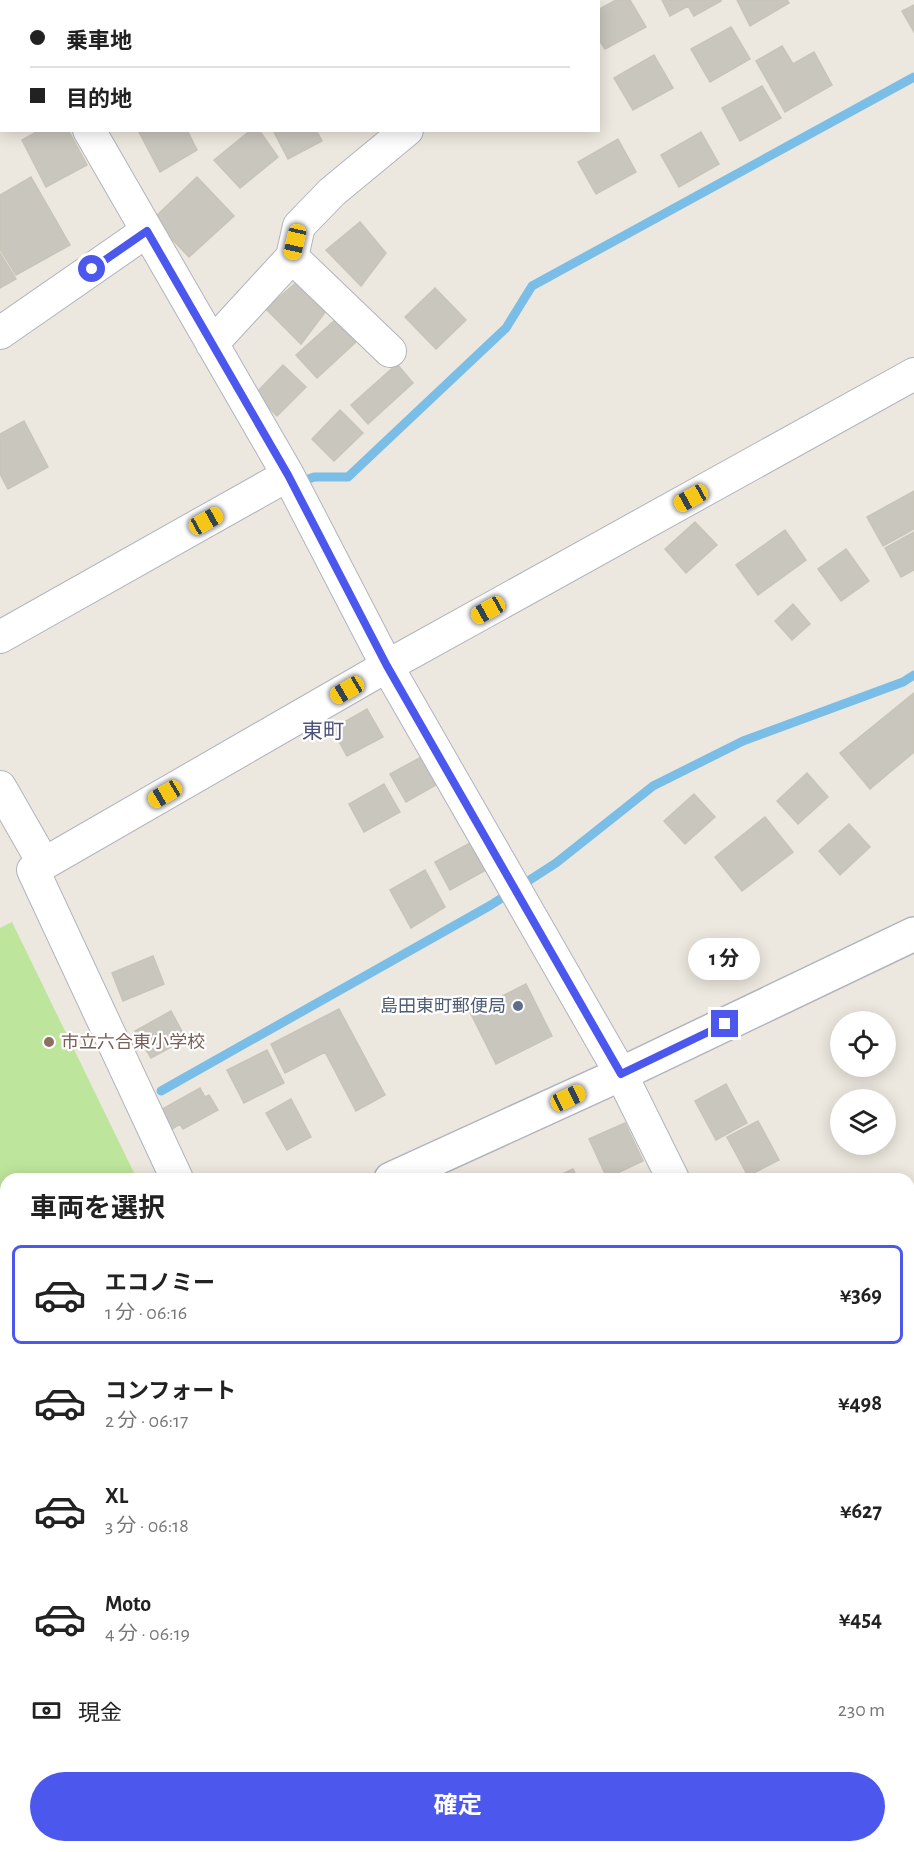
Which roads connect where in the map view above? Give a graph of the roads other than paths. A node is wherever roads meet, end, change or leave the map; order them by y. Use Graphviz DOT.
graph roads {
  1 [pos="90,132"];
  2 [pos="404,132"];
  3 [pos="147,231"];
  4 [pos="292,257"];
  5 [pos="0,333"];
  6 [pos="212,344"];
  7 [pos="390,351"];
  8 [pos="914,374"];
  9 [pos="288,475"];
  10 [pos="0,637"];
  11 [pos="387,666"];
  12 [pos="0,786"];
  13 [pos="44,864"];
  14 [pos="914,934"];
  15 [pos="621,1074"];
  16 [pos="174,1173"];
  17 [pos="405,1173"];
  18 [pos="670,1173"];
  1 -- 3 [label="street"];
  2 -- 4 [label="street"];
  3 -- 5 [label="street"];
  3 -- 6 [label="street"];
  4 -- 6 [label="street"];
  4 -- 7 [label="street"];
  6 -- 9 [label="street"];
  8 -- 11 [label="street"];
  9 -- 10 [label="street"];
  9 -- 11 [label="street"];
  11 -- 13 [label="street"];
  11 -- 15 [label="street"];
  12 -- 13 [label="street"];
  13 -- 16 [label="street"];
  14 -- 15 [label="street"];
  15 -- 17 [label="street"];
  15 -- 18 [label="street"];
}
